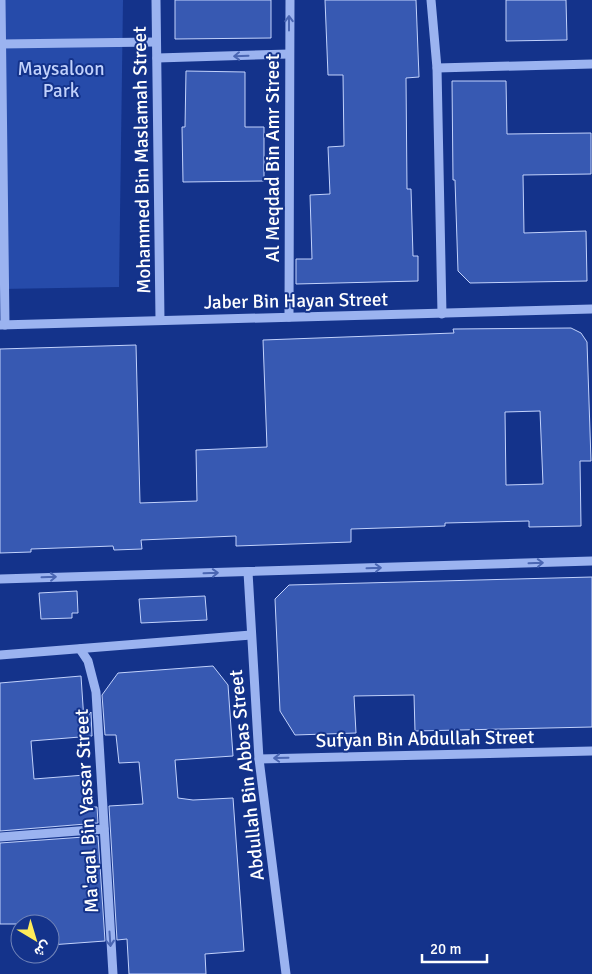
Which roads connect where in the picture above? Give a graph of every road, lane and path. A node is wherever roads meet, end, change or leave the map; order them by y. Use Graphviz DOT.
graph roads {
  1 [pos="1,0"];
  2 [pos="156,0"];
  3 [pos="290,0"];
  4 [pos="432,0"];
  5 [pos="156,42"];
  6 [pos="1,44"];
  7 [pos="289,54"];
  8 [pos="157,58"];
  9 [pos="592,64"];
  10 [pos="437,68"];
  11 [pos="592,309"];
  12 [pos="442,314"];
  13 [pos="289,317"];
  14 [pos="160,320"];
  15 [pos="3,325"];
  16 [pos="592,561"];
  17 [pos="248,572"];
  18 [pos="0,579"];
  19 [pos="251,635"];
  20 [pos="80,649"];
  21 [pos="0,655"];
  22 [pos="592,751"];
  23 [pos="259,759"];
  24 [pos="104,829"];
  25 [pos="0,837"];
  26 [pos="113,974"];
  27 [pos="286,974"];
  1 -- 6 [label="street"];
  2 -- 5 [label="street, Mohammed Bin Maslamah Street"];
  7 -- 3 [label="street, Al Meqdad Bin Amr Street, one-way"];
  4 -- 10 [label="street"];
  5 -- 6 [label="street"];
  5 -- 8 [label="street, Mohammed Bin Maslamah Street"];
  6 -- 15 [label="street"];
  7 -- 8 [label="street, one-way"];
  7 -- 13 [label="street, Al Meqdad Bin Amr Street"];
  8 -- 14 [label="street, Mohammed Bin Maslamah Street"];
  9 -- 10 [label="street"];
  10 -- 12 [label="street"];
  11 -- 12 [label="street, Jaber Bin Hayan Street"];
  12 -- 13 [label="street, Jaber Bin Hayan Street"];
  13 -- 14 [label="street, Jaber Bin Hayan Street"];
  14 -- 15 [label="street, Jaber Bin Hayan Street"];
  17 -- 16 [label="street, one-way"];
  18 -- 17 [label="street, one-way"];
  17 -- 19 [label="street, Abdullah Bin Abbas Street"];
  19 -- 20 [label="street"];
  19 -- 23 [label="street, Abdullah Bin Abbas Street"];
  20 -- 21 [label="street"];
  20 -- 24 [label="street, Ma'aqal Bin Yassar Street"];
  22 -- 23 [label="street, Sufyan Bin Abdullah Street, one-way"];
  23 -- 27 [label="street, Abdullah Bin Abbas Street"];
  24 -- 25 [label="street"];
  24 -- 26 [label="street, Ma'aqal Bin Yassar Street, one-way"];
}
